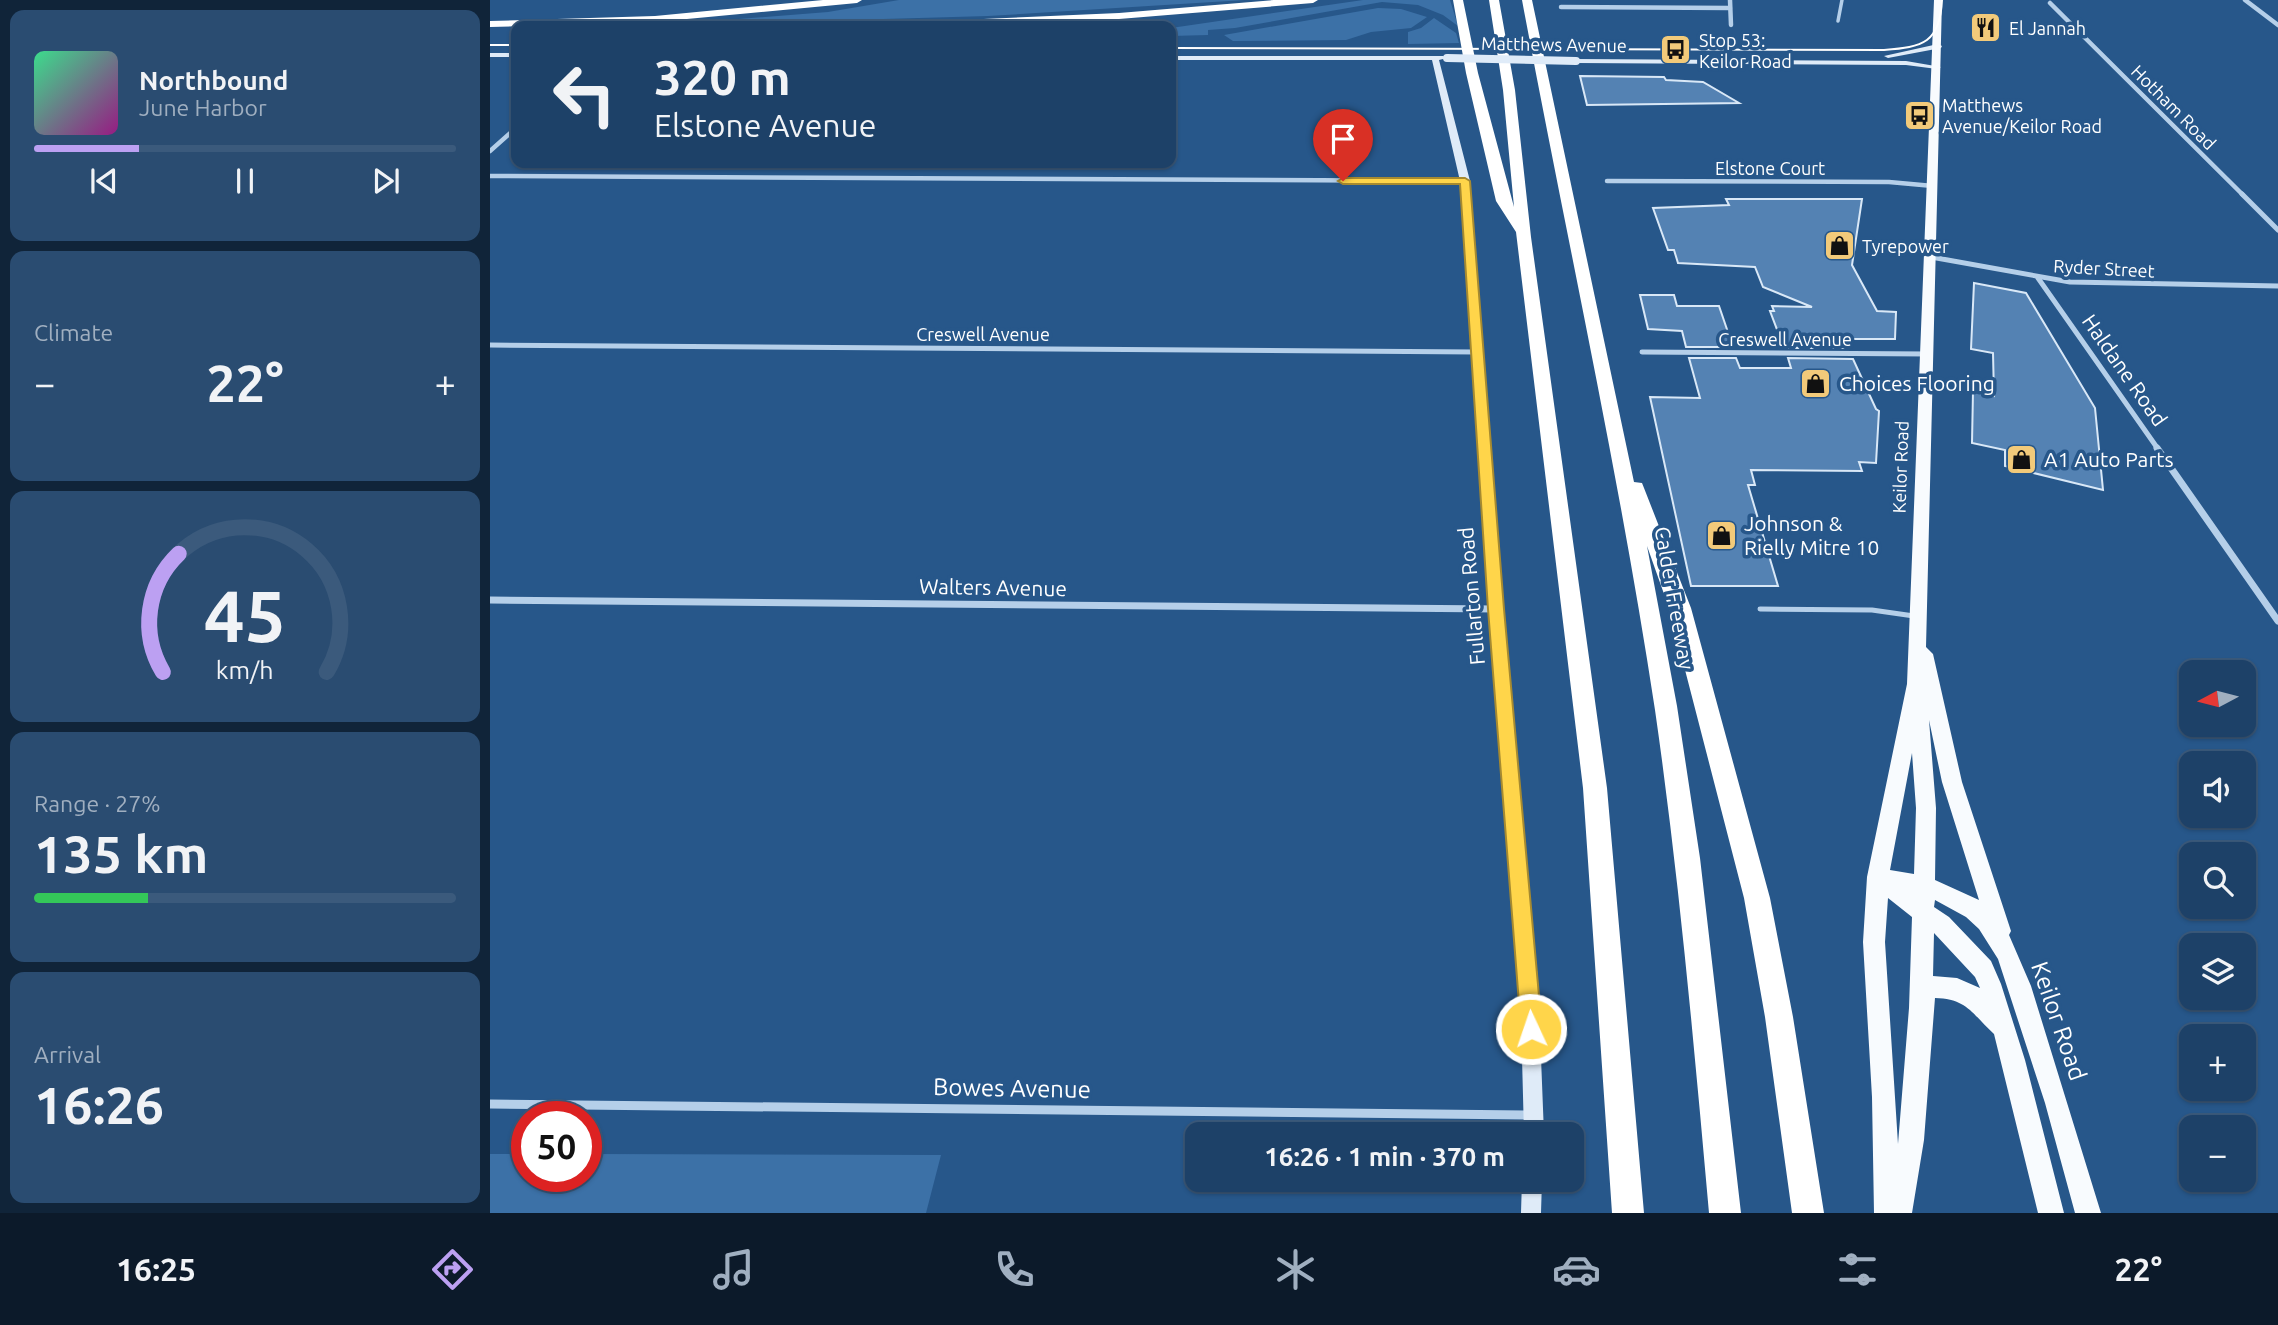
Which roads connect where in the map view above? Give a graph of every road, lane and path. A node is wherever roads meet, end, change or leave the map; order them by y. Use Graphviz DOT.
graph roads {
  1 [pos="740,0"];
  2 [pos="857,0"];
  3 [pos="1313,0"];
  4 [pos="1458,0"];
  5 [pos="1494,0"];
  6 [pos="1527,0"];
  7 [pos="1730,0"];
  8 [pos="1842,0"];
  9 [pos="1938,0"];
  10 [pos="2245,0"];
  11 [pos="2050,2"];
  12 [pos="667,5"];
  13 [pos="630,7"];
  14 [pos="1561,7"];
  15 [pos="1730,8"];
  16 [pos="549,10"];
  17 [pos="608,21"];
  18 [pos="1006,21"];
  19 [pos="1172,21"];
  20 [pos="1838,21"];
  21 [pos="511,25"];
  22 [pos="1731,25"];
  23 [pos="2278,25"];
  24 [pos="490,26"];
  25 [pos="511,28"];
  26 [pos="490,35"];
  27 [pos="511,35"];
  28 [pos="1938,46"];
  29 [pos="490,55"];
  30 [pos="511,55"];
  31 [pos="1176,58"];
  32 [pos="1827,63"];
  33 [pos="1442,64"];
  34 [pos="1937,67"];
  35 [pos="511,132"];
  36 [pos="490,151"];
  37 [pos="490,176"];
  38 [pos="1465,181"];
  39 [pos="1607,181"];
  40 [pos="1933,186"];
  41 [pos="2278,230"];
  42 [pos="1524,237"];
  43 [pos="1931,257"];
  44 [pos="2038,278"];
  45 [pos="2278,286"];
  46 [pos="490,345"];
  47 [pos="1476,352"];
  48 [pos="1642,352"];
  49 [pos="1928,354"];
  50 [pos="1613,427"];
  51 [pos="490,600"];
  52 [pos="1496,609"];
  53 [pos="1760,609"];
  54 [pos="2278,621"];
  55 [pos="1919,623"];
  56 [pos="1916,684"];
  57 [pos="1879,878"];
  58 [pos="1923,898"];
  59 [pos="2010,961"];
  60 [pos="1922,989"];
  61 [pos="2004,1031"];
  62 [pos="490,1104"];
  63 [pos="1385,1122"];
  64 [pos="1534,1122"];
  65 [pos="1532,1192"];
  66 [pos="1628,1207"];
  67 [pos="1531,1213"];
  68 [pos="1725,1213"];
  69 [pos="1808,1213"];
  70 [pos="1887,1213"];
  71 [pos="1899,1213"];
  72 [pos="2051,1213"];
  73 [pos="2088,1213"];
  1 -- 12 [label="highway"];
  2 -- 17 [label="highway"];
  3 -- 18 [label="highway"];
  3 -- 19 [label="highway"];
  4 -- 42 [label="highway"];
  5 -- 42 [label="highway"];
  6 -- 50 [label="highway, Calder Freeway"];
  7 -- 15 [label="street"];
  8 -- 20 [label="lane"];
  9 -- 28 [label="main road, Keilor Road"];
  10 -- 23 [label="street"];
  11 -- 41 [label="street, Hotham Road"];
  13 -- 16 [label="highway"];
  14 -- 15 [label="street"];
  15 -- 22 [label="street"];
  21 -- 24 [label="highway"];
  24 -- 25 [label="highway"];
  26 -- 27 [label="highway"];
  28 -- 32 [label="main road"];
  28 -- 34 [label="main road, Keilor Road"];
  29 -- 30 [label="main road"];
  31 -- 33 [label="main road"];
  32 -- 33 [label="main road, Matthews Avenue, bridge"];
  32 -- 34 [label="main road, Matthews Avenue"];
  33 -- 38 [label="main road, Fullarton Road"];
  34 -- 40 [label="main road, Keilor Road"];
  35 -- 36 [label="street"];
  37 -- 38 [label="street"];
  38 -- 47 [label="main road, Fullarton Road"];
  39 -- 40 [label="street, Elstone Court"];
  40 -- 43 [label="main road, Keilor Road"];
  42 -- 66 [label="highway"];
  43 -- 44 [label="street, Ryder Street"];
  43 -- 49 [label="main road, Keilor Road"];
  44 -- 45 [label="street, Ryder Street"];
  44 -- 54 [label="street, Haldane Road"];
  46 -- 47 [label="street, Creswell Avenue"];
  47 -- 52 [label="main road, Fullarton Road"];
  48 -- 49 [label="street, Creswell Avenue"];
  49 -- 55 [label="main road, Keilor Road"];
  50 -- 68 [label="highway, Calder Freeway"];
  50 -- 69 [label="highway"];
  51 -- 52 [label="street, Walters Avenue"];
  52 -- 64 [label="main road, Fullarton Road"];
  53 -- 55 [label="lane"];
  55 -- 56 [label="main road, Keilor Road"];
  55 -- 59 [label="main road"];
  56 -- 57 [label="main road, Keilor Road"];
  56 -- 58 [label="main road, Keilor Road"];
  57 -- 58 [label="main road, Keilor Road"];
  57 -- 70 [label="main road, Keilor Road"];
  58 -- 59 [label="main road, Keilor Road"];
  58 -- 60 [label="main road, Keilor Road"];
  58 -- 61 [label="main road, Keilor Road"];
  59 -- 73 [label="main road, Keilor Road"];
  60 -- 61 [label="main road"];
  60 -- 71 [label="main road, Keilor Road"];
  61 -- 72 [label="main road, Keilor Road"];
  62 -- 63 [label="street, Bowes Avenue"];
  65 -- 67 [label="main road"];
}
